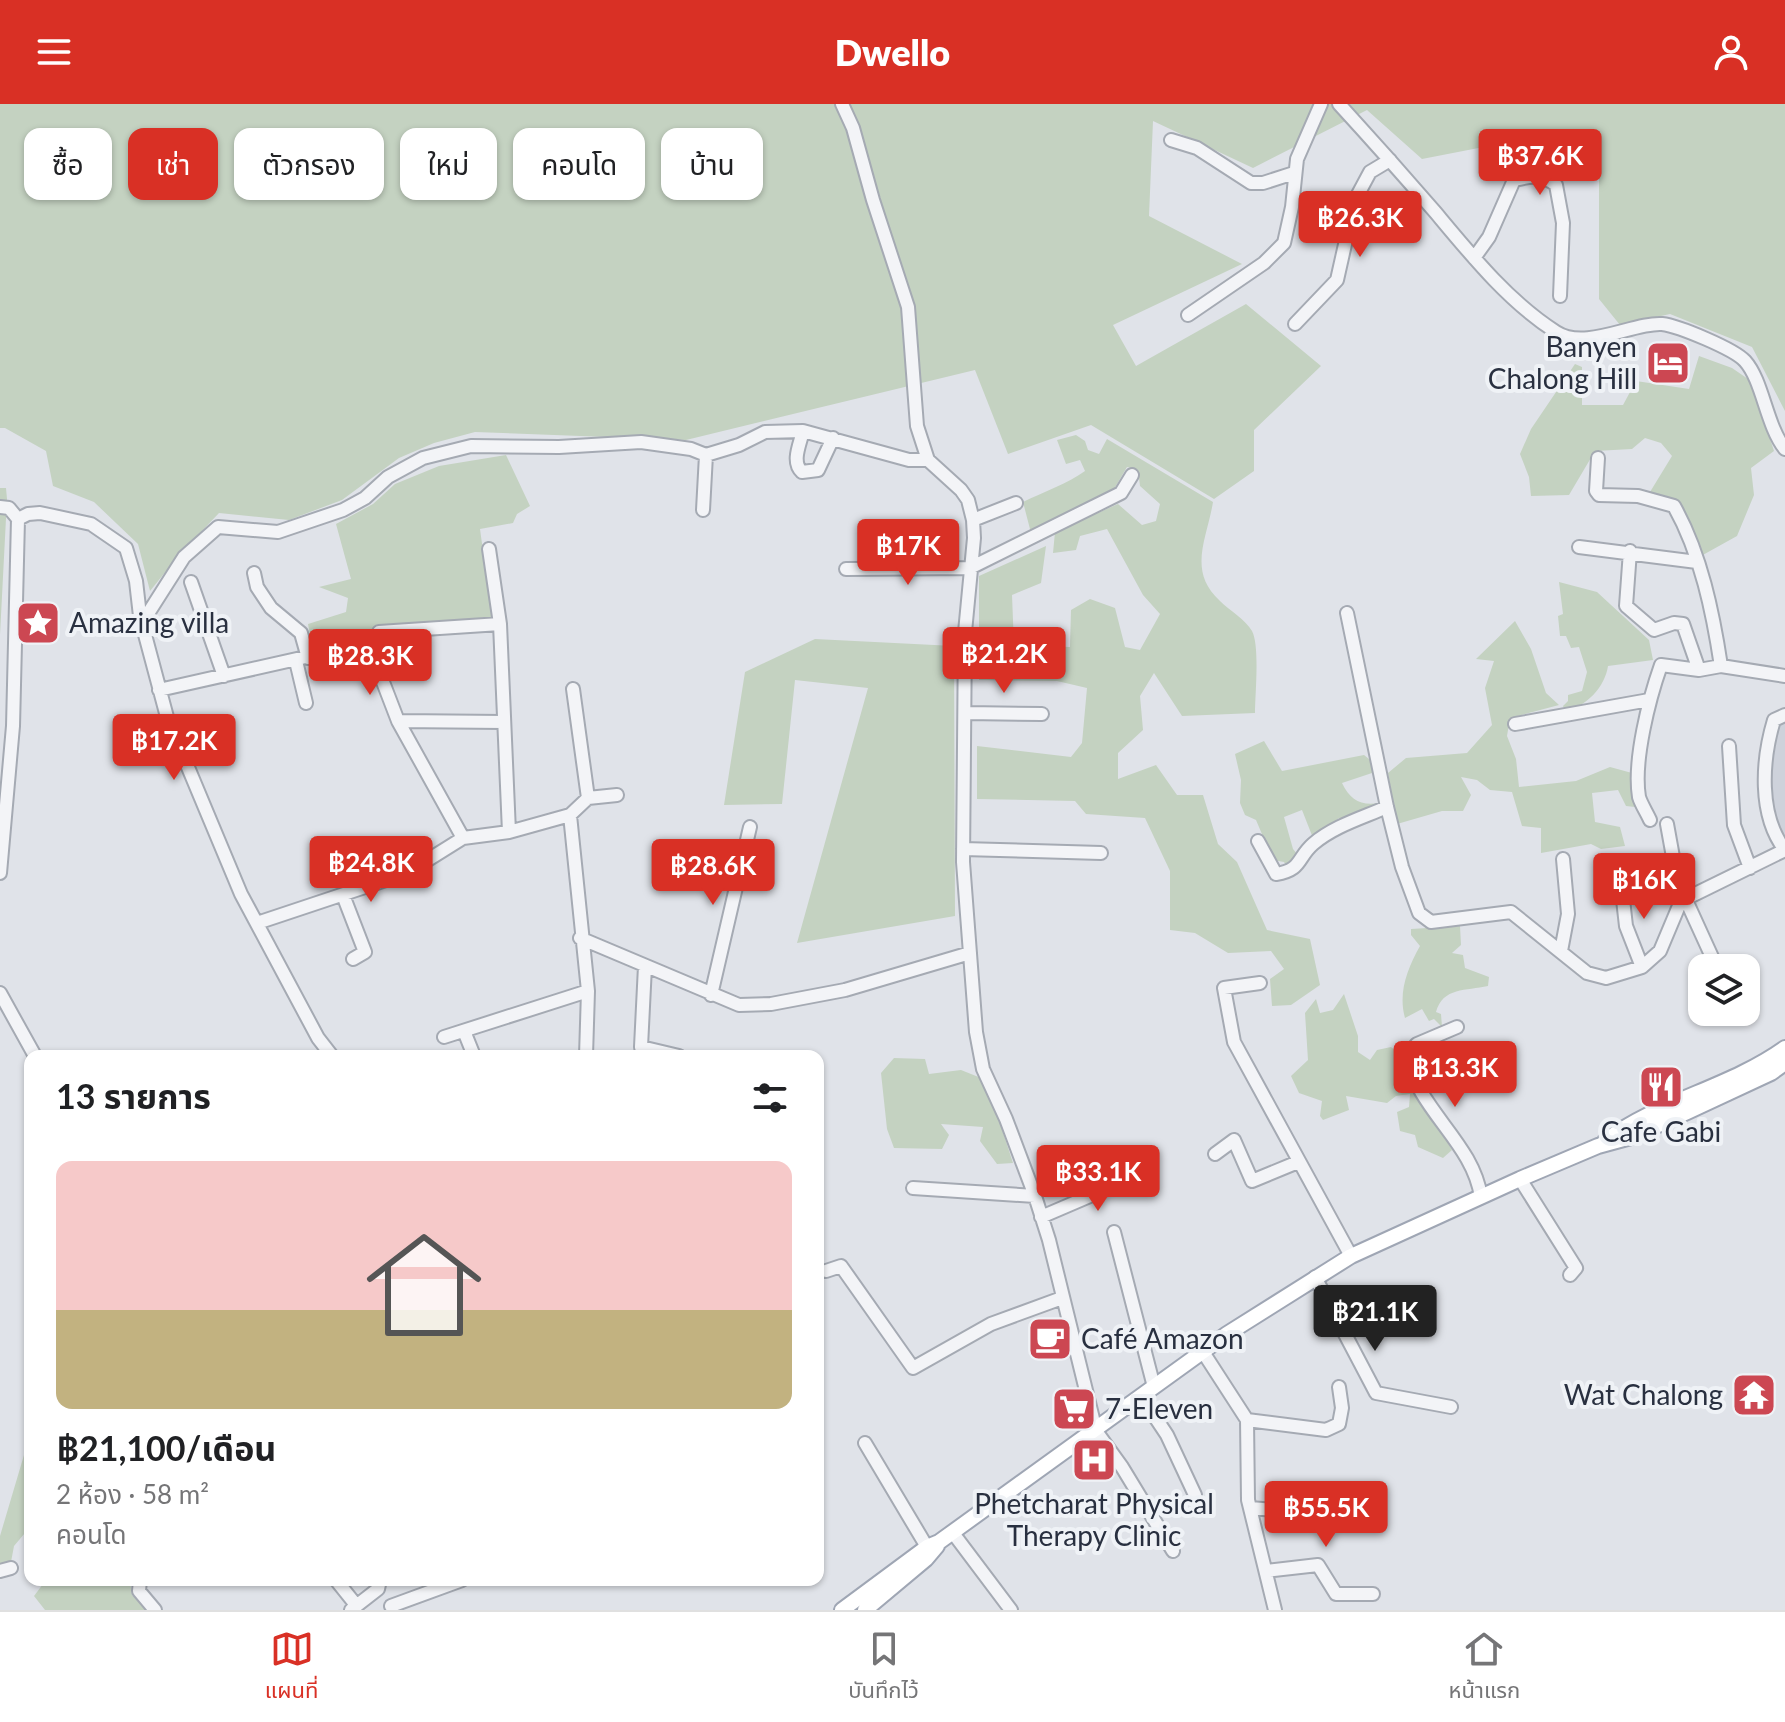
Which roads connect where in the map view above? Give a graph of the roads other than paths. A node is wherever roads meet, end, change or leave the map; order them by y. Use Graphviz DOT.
graph roads {
  1 [pos="842,104"];
  2 [pos="1321,104"];
  3 [pos="1339,104"];
  4 [pos="1171,140"];
  5 [pos="1390,160"];
  6 [pos="1294,173"];
  7 [pos="1474,258"];
  8 [pos="1560,296"];
  9 [pos="1188,315"];
  10 [pos="1295,324"];
  11 [pos="803,431"];
  12 [pos="833,438"];
  13 [pos="1785,449"];
  14 [pos="706,455"];
  15 [pos="1598,458"];
  16 [pos="928,460"];
  17 [pos="1132,475"];
  18 [pos="1016,503"];
  19 [pos="0,507"];
  20 [pos="703,510"];
  21 [pos="18,519"];
  22 [pos="973,520"];
  23 [pos="1579,547"];
  24 [pos="489,549"];
  25 [pos="1630,551"];
  26 [pos="1697,562"];
  27 [pos="970,568"];
  28 [pos="846,569"];
  29 [pos="254,573"];
  30 [pos="191,582"];
  31 [pos="1347,613"];
  32 [pos="142,623"];
  33 [pos="500,624"];
  34 [pos="379,632"];
  35 [pos="302,660"];
  36 [pos="1721,666"];
  37 [pos="1699,670"];
  38 [pos="224,676"];
  39 [pos="1785,676"];
  40 [pos="573,689"];
  41 [pos="159,690"];
  42 [pos="1649,700"];
  43 [pos="306,703"];
  44 [pos="966,713"];
  45 [pos="1042,714"];
  46 [pos="1785,715"];
  47 [pos="398,721"];
  48 [pos="504,722"];
  49 [pos="1515,724"];
  50 [pos="6,725"];
  51 [pos="1729,746"];
  52 [pos="4,791"];
  53 [pos="617,795"];
  54 [pos="588,798"];
  55 [pos="1387,807"];
  56 [pos="570,815"];
  57 [pos="1650,820"];
  58 [pos="1667,824"];
  59 [pos="750,827"];
  60 [pos="509,832"];
  61 [pos="463,838"];
  62 [pos="1258,841"];
  63 [pos="963,849"];
  64 [pos="1785,850"];
  65 [pos="1101,853"];
  66 [pos="1563,859"];
  67 [pos="1750,868"];
  68 [pos="0,873"];
  69 [pos="1621,882"];
  70 [pos="343,895"];
  71 [pos="1683,900"];
  72 [pos="257,923"];
  73 [pos="580,938"];
  74 [pos="1561,951"];
  75 [pos="970,953"];
  76 [pos="1710,954"];
  77 [pos="353,959"];
  78 [pos="645,966"];
  79 [pos="1642,967"];
  80 [pos="1260,983"];
  81 [pos="588,991"];
  82 [pos="0,993"];
  83 [pos="711,995"];
  84 [pos="1457,1027"];
  85 [pos="464,1031"];
  86 [pos="444,1037"];
  87 [pos="1785,1048"];
  88 [pos="32,1050"];
  89 [pos="327,1050"];
  90 [pos="472,1050"];
  91 [pos="586,1050"];
  92 [pos="654,1050"];
  93 [pos="1785,1063"];
  94 [pos="1710,1095"];
  95 [pos="1215,1154"];
  96 [pos="1298,1162"];
  97 [pos="1139,1175"];
  98 [pos="1520,1179"];
  99 [pos="913,1188"];
  100 [pos="1035,1196"];
  101 [pos="1481,1197"];
  102 [pos="1041,1217"];
  103 [pos="1114,1232"];
  104 [pos="1351,1256"];
  105 [pos="826,1271"];
  106 [pos="1570,1275"];
  107 [pos="1315,1277"];
  108 [pos="1062,1298"];
  109 [pos="1203,1352"];
  110 [pos="1154,1387"];
  111 [pos="1339,1387"];
  112 [pos="1141,1396"];
  113 [pos="1451,1407"];
  114 [pos="1247,1420"];
  115 [pos="1096,1431"];
  116 [pos="865,1443"];
  117 [pos="1195,1495"];
  118 [pos="1250,1508"];
  119 [pos="1335,1515"];
  120 [pos="953,1533"];
  121 [pos="933,1544"];
  122 [pos="1173,1551"];
  123 [pos="1266,1571"];
  124 [pos="139,1586"];
  125 [pos="340,1586"];
  126 [pos="377,1586"];
  127 [pos="380,1586"];
  128 [pos="447,1586"];
  129 [pos="1373,1594"];
  130 [pos="354,1608"];
  131 [pos="393,1608"];
  132 [pos="155,1610"];
  133 [pos="842,1610"];
  134 [pos="865,1610"];
  135 [pos="1011,1610"];
  136 [pos="1275,1610"];
  1 -- 16 [label="street"];
  2 -- 6 [label="street"];
  3 -- 5 [label="street"];
  4 -- 6 [label="street"];
  5 -- 7 [label="street"];
  5 -- 10 [label="street"];
  6 -- 9 [label="street"];
  7 -- 8 [label="street"];
  7 -- 13 [label="street"];
  11 -- 12 [label="street"];
  11 -- 12 [label="street"];
  11 -- 14 [label="street"];
  12 -- 16 [label="street"];
  14 -- 20 [label="street"];
  14 -- 32 [label="street"];
  15 -- 26 [label="street"];
  16 -- 22 [label="street"];
  17 -- 27 [label="street"];
  18 -- 22 [label="street"];
  19 -- 21 [label="street"];
  21 -- 32 [label="street"];
  21 -- 50 [label="street"];
  22 -- 27 [label="street"];
  23 -- 25 [label="street"];
  24 -- 33 [label="street"];
  25 -- 26 [label="street"];
  25 -- 37 [label="street"];
  26 -- 36 [label="street"];
  27 -- 28 [label="street"];
  27 -- 44 [label="street"];
  29 -- 35 [label="street"];
  30 -- 38 [label="street"];
  31 -- 55 [label="street"];
  32 -- 41 [label="street"];
  33 -- 34 [label="street"];
  33 -- 48 [label="street"];
  35 -- 38 [label="street"];
  35 -- 43 [label="street"];
  35 -- 47 [label="street"];
  36 -- 37 [label="street"];
  36 -- 39 [label="street"];
  37 -- 42 [label="street"];
  38 -- 41 [label="street"];
  40 -- 54 [label="street"];
  41 -- 72 [label="street"];
  42 -- 49 [label="street"];
  42 -- 57 [label="street"];
  44 -- 45 [label="street"];
  44 -- 63 [label="street"];
  46 -- 64 [label="street"];
  47 -- 48 [label="street"];
  47 -- 61 [label="street"];
  48 -- 60 [label="street"];
  50 -- 52 [label="street"];
  51 -- 67 [label="street"];
  52 -- 68 [label="street"];
  53 -- 54 [label="street"];
  54 -- 56 [label="street"];
  55 -- 62 [label="street"];
  55 -- 74 [label="street"];
  56 -- 60 [label="street"];
  56 -- 73 [label="street"];
  58 -- 71 [label="street"];
  59 -- 83 [label="street"];
  60 -- 61 [label="street"];
  61 -- 70 [label="street"];
  63 -- 65 [label="street"];
  63 -- 75 [label="street"];
  64 -- 67 [label="street"];
  66 -- 74 [label="street"];
  67 -- 71 [label="street"];
  69 -- 79 [label="street"];
  70 -- 72 [label="street"];
  70 -- 77 [label="street"];
  71 -- 76 [label="street"];
  71 -- 79 [label="street"];
  72 -- 89 [label="street"];
  73 -- 78 [label="street"];
  73 -- 81 [label="street"];
  74 -- 79 [label="street"];
  75 -- 83 [label="street"];
  75 -- 100 [label="street"];
  78 -- 83 [label="street"];
  78 -- 92 [label="street"];
  80 -- 96 [label="street"];
  81 -- 85 [label="street"];
  81 -- 91 [label="street"];
  82 -- 88 [label="street"];
  84 -- 101 [label="street"];
  85 -- 86 [label="street"];
  85 -- 90 [label="street"];
  87 -- 94 [label="main road"];
  93 -- 94 [label="main road"];
  94 -- 98 [label="main road"];
  95 -- 96 [label="street"];
  96 -- 104 [label="street"];
  97 -- 102 [label="street"];
  98 -- 101 [label="main road"];
  98 -- 106 [label="street"];
  99 -- 100 [label="street"];
  100 -- 102 [label="street"];
  101 -- 104 [label="main road"];
  102 -- 108 [label="street"];
  103 -- 110 [label="street"];
  104 -- 107 [label="main road"];
  105 -- 108 [label="street"];
  107 -- 109 [label="main road"];
  107 -- 113 [label="street"];
  108 -- 115 [label="street"];
  109 -- 110 [label="main road"];
  109 -- 114 [label="street"];
  110 -- 112 [label="main road"];
  111 -- 114 [label="street"];
  112 -- 115 [label="main road"];
  112 -- 117 [label="street"];
  114 -- 118 [label="street"];
  115 -- 120 [label="main road"];
  115 -- 122 [label="street"];
  116 -- 121 [label="street"];
  118 -- 119 [label="street"];
  118 -- 123 [label="street"];
  120 -- 121 [label="main road"];
  120 -- 135 [label="street"];
  121 -- 133 [label="main road"];
  121 -- 134 [label="main road"];
  123 -- 129 [label="street"];
  123 -- 136 [label="street"];
  124 -- 132 [label="street"];
  125 -- 130 [label="street"];
  126 -- 130 [label="street"];
  127 -- 131 [label="street"];
  128 -- 131 [label="street"];
}
